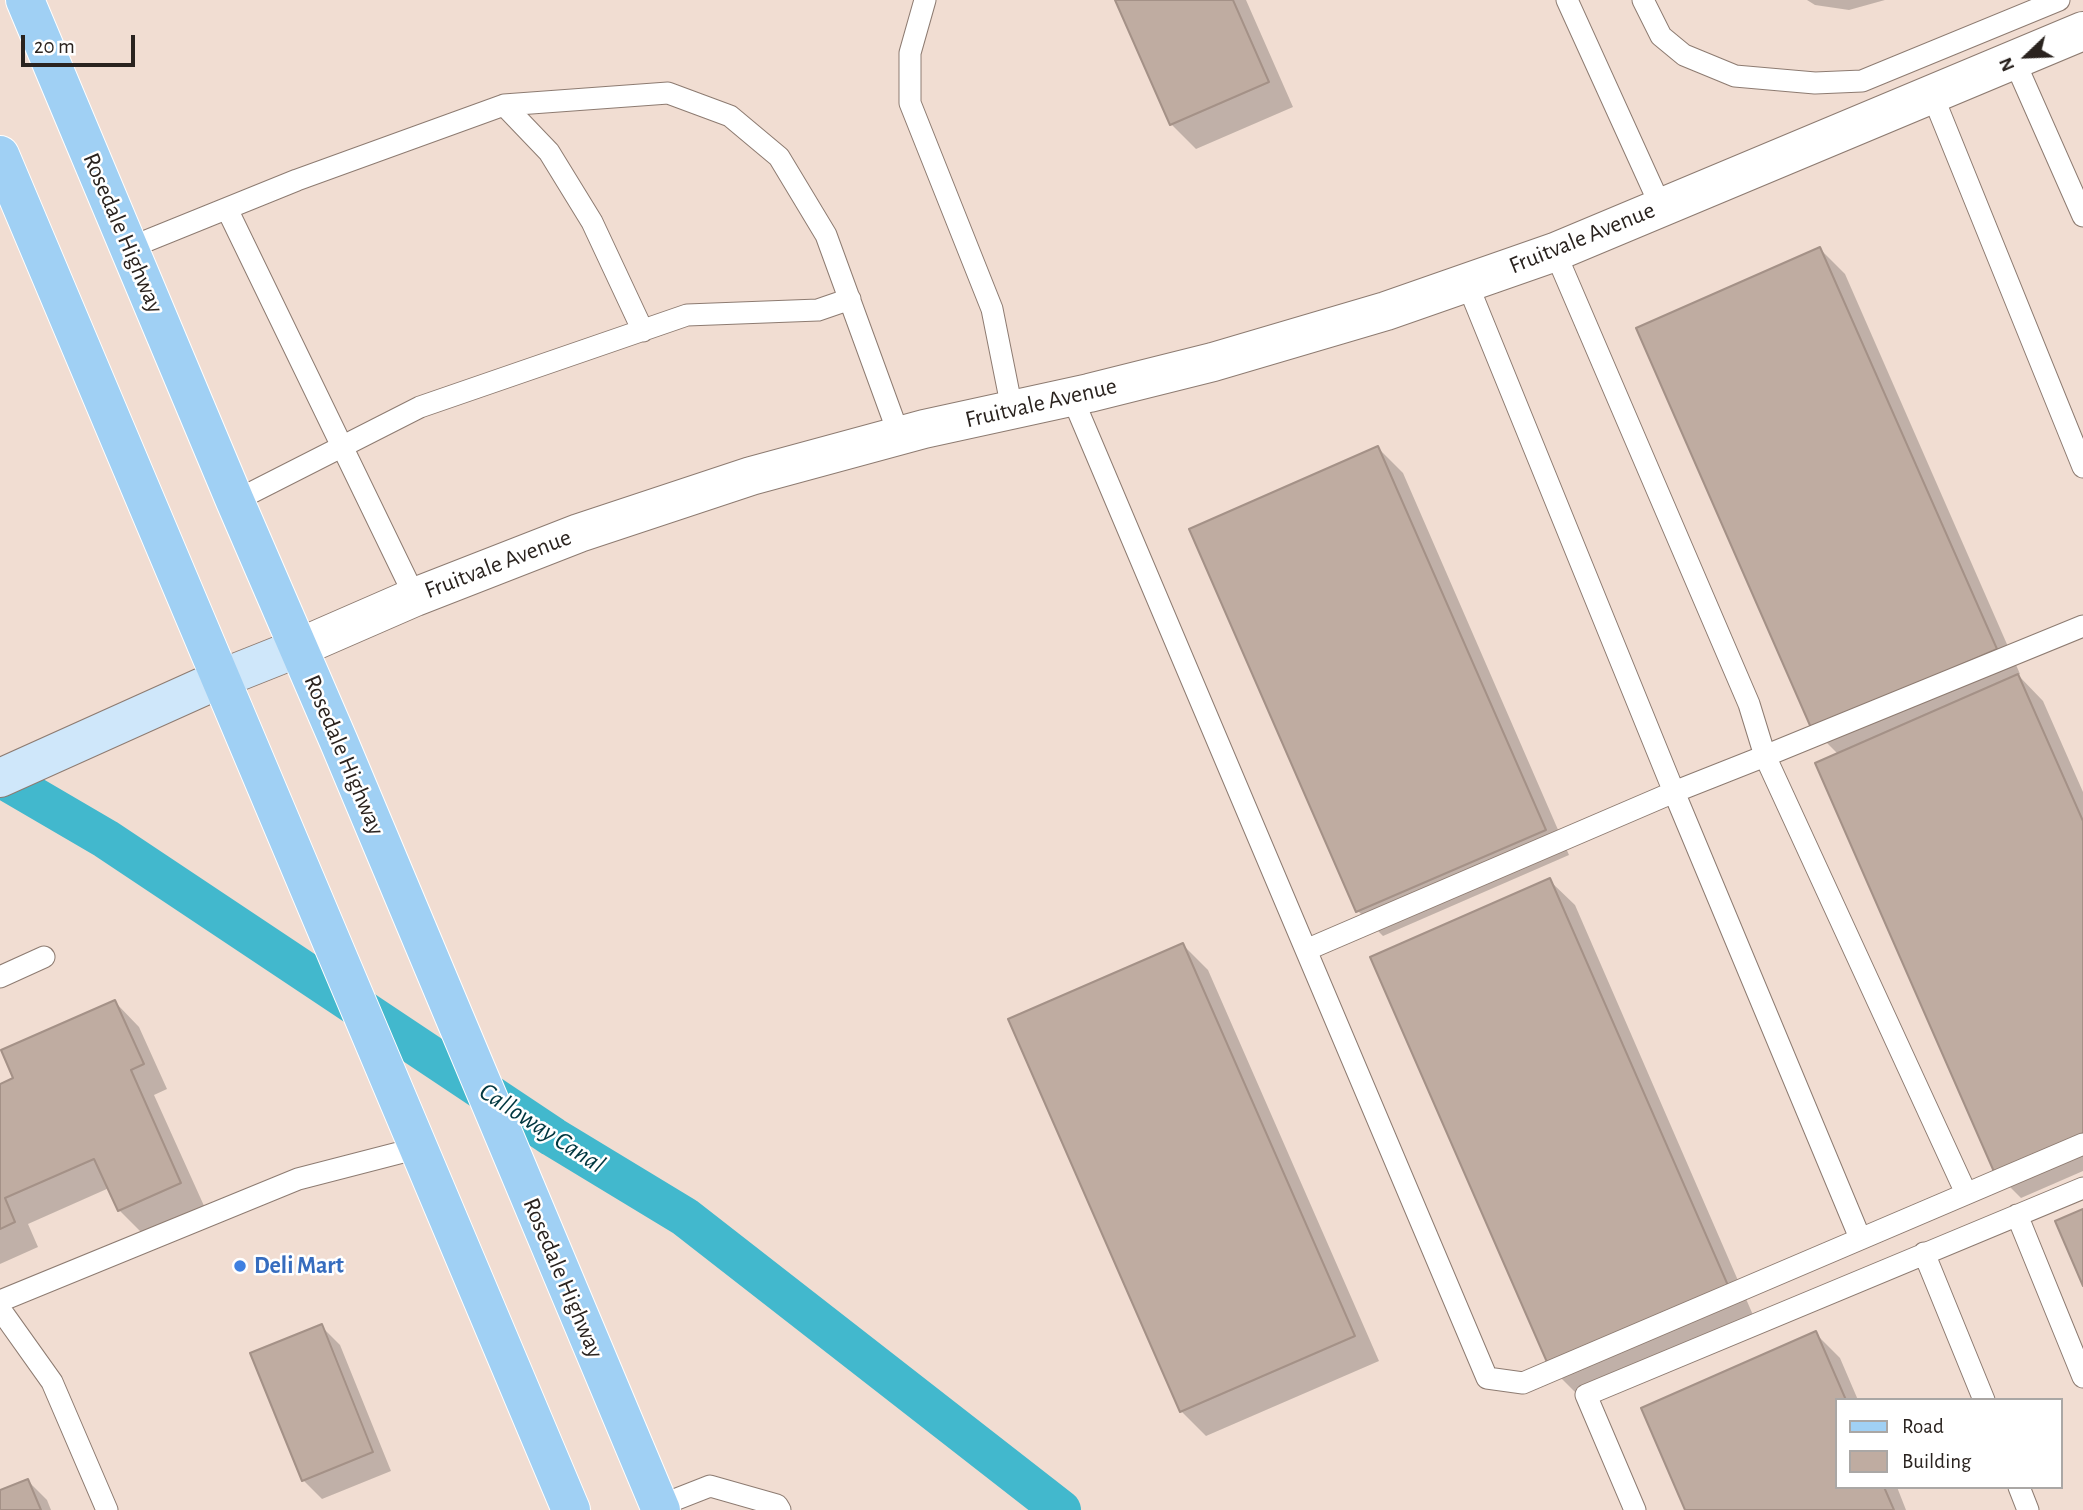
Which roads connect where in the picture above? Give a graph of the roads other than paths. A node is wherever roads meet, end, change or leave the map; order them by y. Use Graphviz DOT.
graph roads {
  1 [pos="25,0"];
  2 [pos="925,0"];
  3 [pos="1567,0"];
  4 [pos="1643,0"];
  5 [pos="2059,0"];
  6 [pos="2083,31"];
  7 [pos="2014,60"];
  8 [pos="1932,94"];
  9 [pos="504,104"];
  10 [pos="0,155"];
  11 [pos="1661,207"];
  12 [pos="227,209"];
  13 [pos="2083,216"];
  14 [pos="129,248"];
  15 [pos="1555,251"];
  16 [pos="1467,283"];
  17 [pos="850,299"];
  18 [pos="643,331"];
  19 [pos="1072,397"];
  20 [pos="1012,409"];
  21 [pos="899,435"];
  22 [pos="342,447"];
  23 [pos="2083,467"];
  24 [pos="235,502"];
  25 [pos="415,597"];
  26 [pos="2083,626"];
  27 [pos="298,648"];
  28 [pos="220,680"];
  29 [pos="1765,756"];
  30 [pos="0,778"];
  31 [pos="1674,792"];
  32 [pos="1306,950"];
  33 [pos="44,957"];
  34 [pos="0,977"];
  35 [pos="2083,1144"];
  36 [pos="418,1148"];
  37 [pos="2083,1188"];
  38 [pos="1966,1193"];
  39 [pos="2017,1215"];
  40 [pos="1860,1238"];
  41 [pos="1924,1254"];
  42 [pos="0,1301"];
  43 [pos="0,1309"];
  44 [pos="2083,1377"];
  45 [pos="1983,1398"];
  46 [pos="2020,1489"];
  47 [pos="660,1508"];
  48 [pos="107,1510"];
  49 [pos="571,1510"];
  50 [pos="780,1510"];
  51 [pos="1635,1510"];
  52 [pos="2028,1510"];
  1 -- 14 [label="main road, Rosedale Highway"];
  2 -- 20 [label="lane"];
  3 -- 11 [label="lane"];
  4 -- 5 [label="lane"];
  6 -- 7 [label="street, Fruitvale Avenue"];
  7 -- 8 [label="street, Fruitvale Avenue"];
  7 -- 13 [label="lane"];
  8 -- 11 [label="street, Fruitvale Avenue"];
  8 -- 23 [label="lane"];
  9 -- 12 [label="lane"];
  9 -- 17 [label="lane"];
  9 -- 18 [label="lane"];
  10 -- 28 [label="main road"];
  11 -- 15 [label="street, Fruitvale Avenue"];
  12 -- 14 [label="lane"];
  12 -- 22 [label="lane"];
  14 -- 24 [label="main road, Rosedale Highway"];
  15 -- 16 [label="street, Fruitvale Avenue"];
  15 -- 29 [label="lane"];
  16 -- 19 [label="street, Fruitvale Avenue"];
  16 -- 31 [label="lane"];
  17 -- 18 [label="lane"];
  17 -- 21 [label="lane"];
  18 -- 22 [label="lane"];
  19 -- 20 [label="street, Fruitvale Avenue"];
  19 -- 32 [label="lane"];
  20 -- 21 [label="street, Fruitvale Avenue"];
  21 -- 25 [label="street, Fruitvale Avenue"];
  22 -- 24 [label="lane"];
  22 -- 25 [label="lane"];
  24 -- 27 [label="main road, Rosedale Highway"];
  25 -- 27 [label="street, Fruitvale Avenue"];
  26 -- 29 [label="lane"];
  27 -- 28 [label="main road, Fruitvale Avenue"];
  27 -- 47 [label="main road, Rosedale Highway"];
  28 -- 30 [label="main road, Fruitvale Avenue"];
  28 -- 36 [label="main road"];
  29 -- 31 [label="lane"];
  29 -- 38 [label="lane"];
  31 -- 32 [label="lane"];
  31 -- 40 [label="lane"];
  32 -- 40 [label="lane"];
  33 -- 34 [label="lane"];
  35 -- 38 [label="lane"];
  36 -- 42 [label="lane"];
  36 -- 49 [label="main road"];
  37 -- 39 [label="lane"];
  38 -- 40 [label="lane"];
  39 -- 41 [label="lane"];
  39 -- 44 [label="lane"];
  41 -- 45 [label="lane"];
  41 -- 51 [label="lane"];
  43 -- 48 [label="lane"];
  46 -- 52 [label="lane"];
  47 -- 50 [label="lane"];
}
